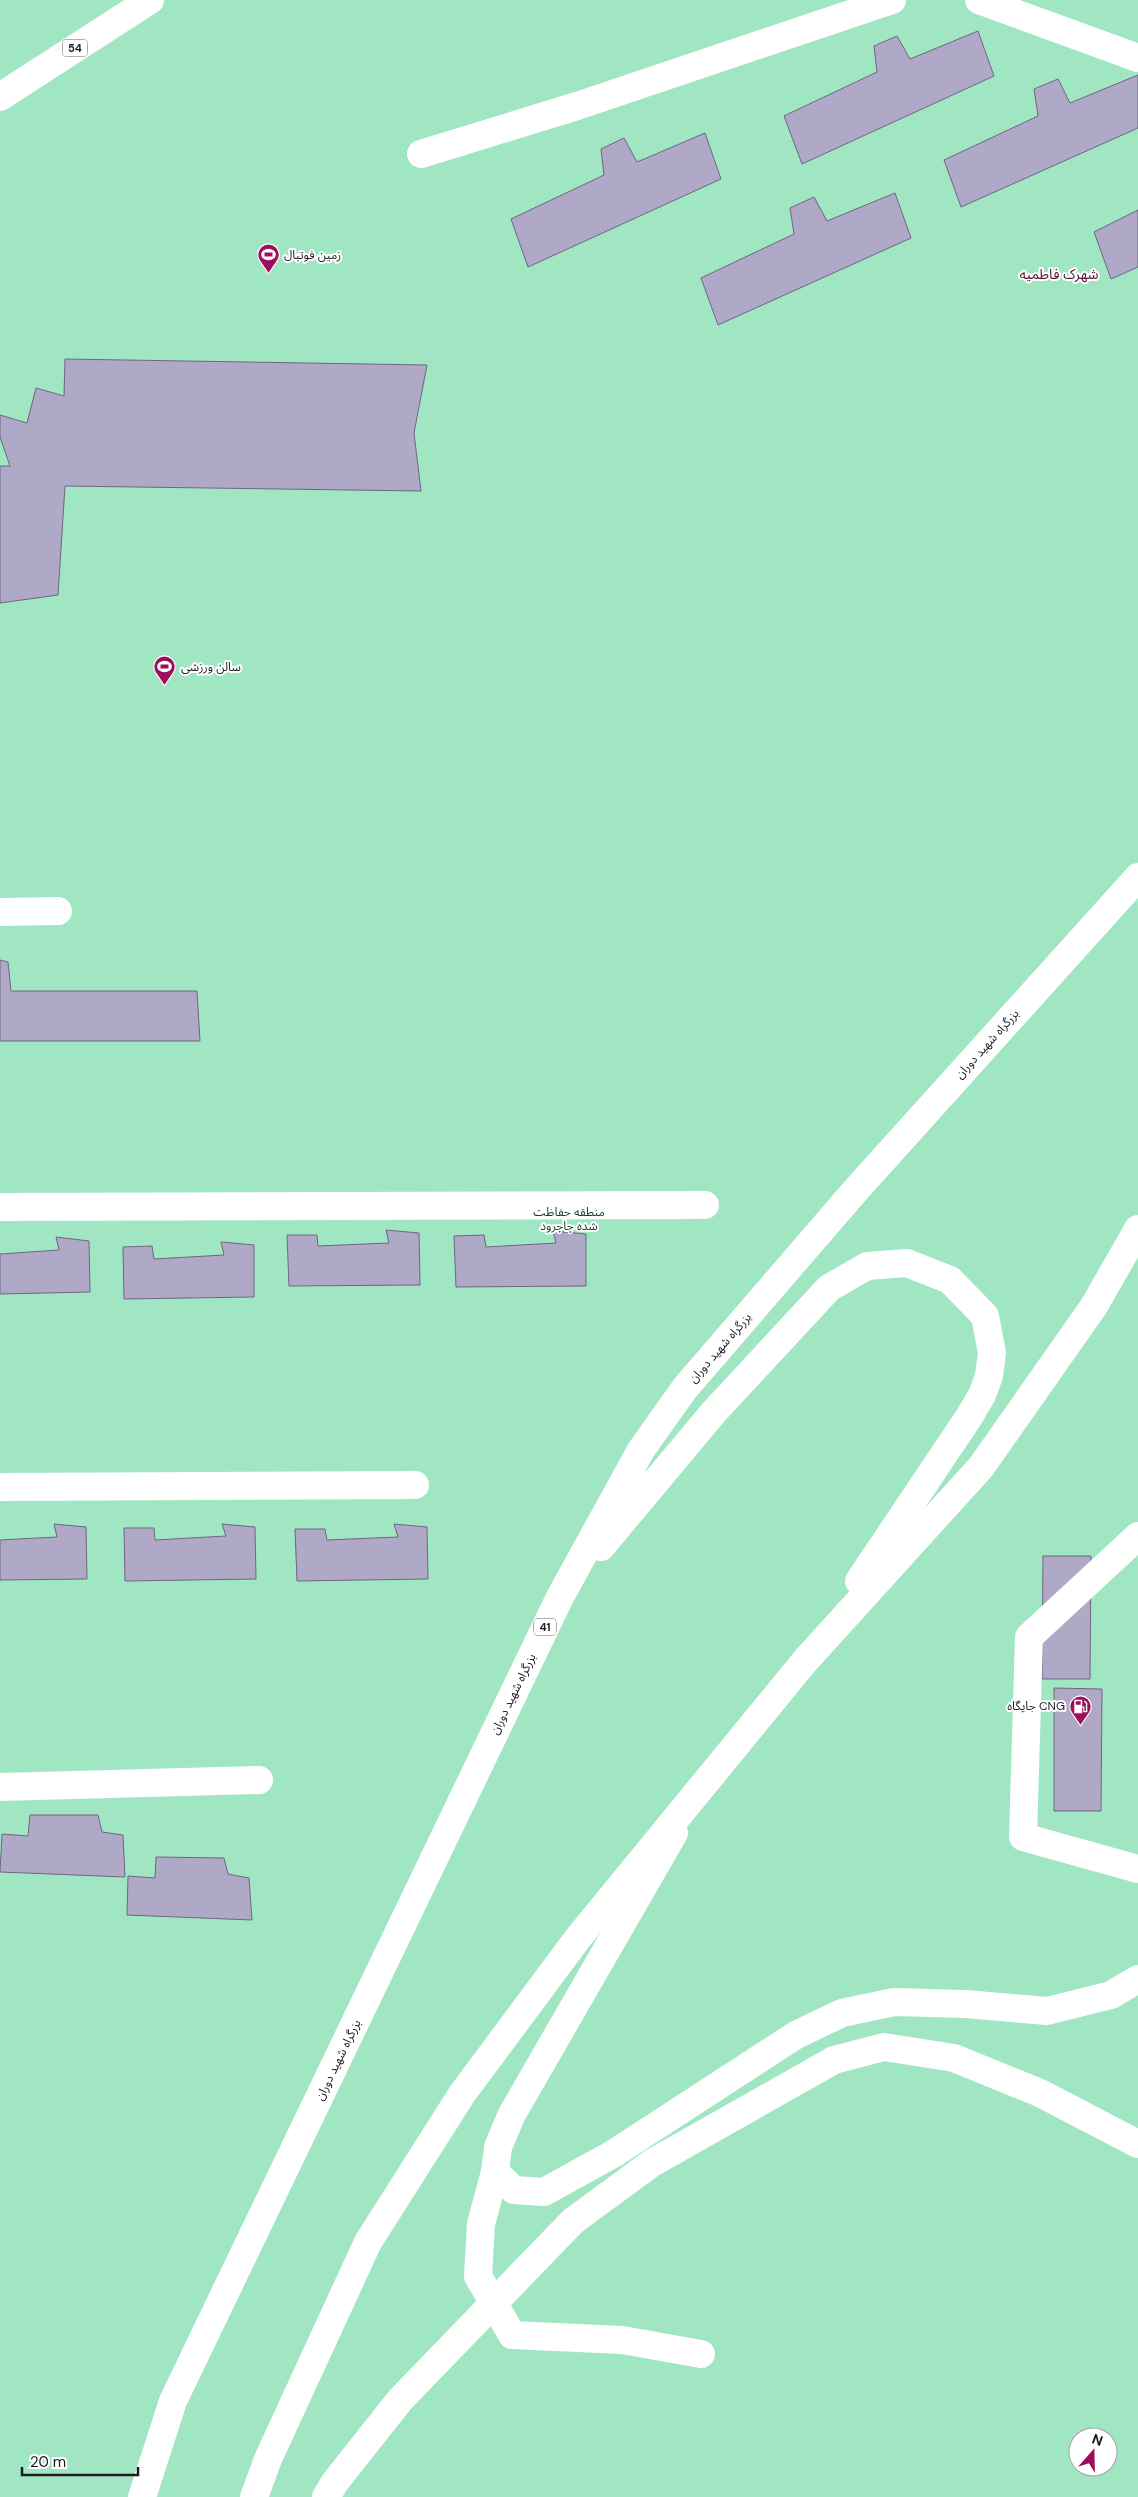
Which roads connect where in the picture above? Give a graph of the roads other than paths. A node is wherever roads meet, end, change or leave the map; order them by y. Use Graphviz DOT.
graph roads {
  1 [pos="150,0"];
  2 [pos="892,0"];
  3 [pos="979,0"];
  4 [pos="1138,58"];
  5 [pos="0,96"];
  6 [pos="421,154"];
  7 [pos="1138,877"];
  8 [pos="0,912"];
  9 [pos="58,912"];
  10 [pos="705,1206"];
  11 [pos="0,1207"];
  12 [pos="1138,1229"];
  13 [pos="415,1486"];
  14 [pos="0,1487"];
  15 [pos="1138,1536"];
  16 [pos="560,1597"];
  17 [pos="805,1661"];
  18 [pos="260,1780"];
  19 [pos="0,1787"];
  20 [pos="695,1797"];
  21 [pos="1138,1869"];
  22 [pos="1138,1979"];
  23 [pos="1138,2144"];
  24 [pos="495,2172"];
  25 [pos="493,2303"];
  26 [pos="701,2354"];
  27 [pos="142,2497"];
  28 [pos="254,2497"];
  29 [pos="326,2497"];
  1 -- 5 [label="main road, 54"];
  2 -- 6 [label="main road"];
  3 -- 4 [label="main road"];
  7 -- 16 [label="main road, بزرگراه شهید دوران / 41"];
  8 -- 9 [label="main road"];
  10 -- 11 [label="main road"];
  12 -- 17 [label="main road"];
  13 -- 14 [label="main road"];
  15 -- 21 [label="main road"];
  16 -- 17 [label="main road"];
  16 -- 27 [label="main road, بزرگراه شهید دوران / 41"];
  17 -- 20 [label="main road"];
  18 -- 19 [label="main road"];
  20 -- 24 [label="main road"];
  20 -- 28 [label="main road"];
  22 -- 24 [label="main road"];
  23 -- 25 [label="main road"];
  24 -- 25 [label="main road"];
  25 -- 26 [label="main road"];
  25 -- 29 [label="main road"];
}
